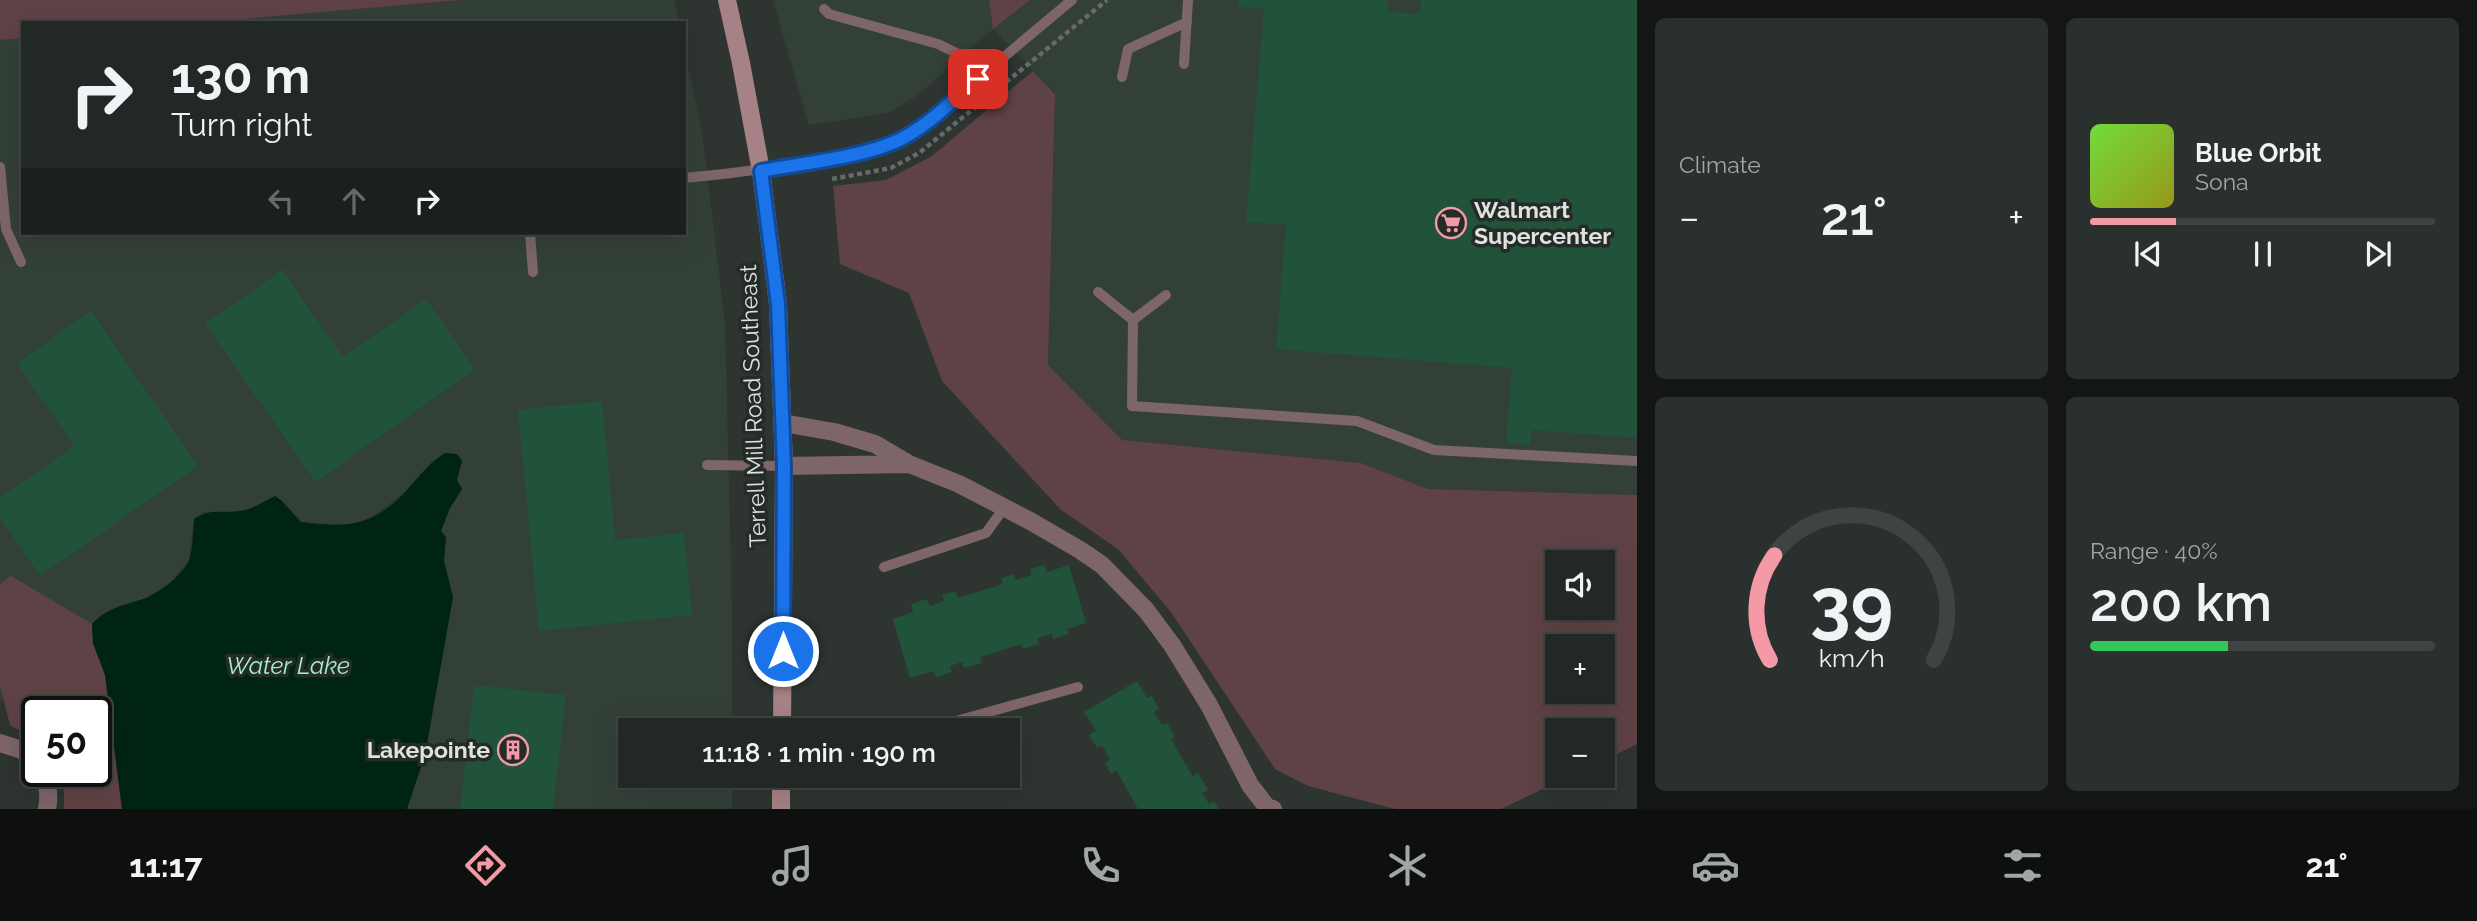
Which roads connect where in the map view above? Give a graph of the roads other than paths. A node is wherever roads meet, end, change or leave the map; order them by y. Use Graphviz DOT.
graph roads {
  1 [pos="727,0"];
  2 [pos="1072,0"];
  3 [pos="1188,0"];
  4 [pos="824,9"];
  5 [pos="1186,22"];
  6 [pos="1184,64"];
  7 [pos="989,69"];
  8 [pos="1122,77"];
  9 [pos="1,167"];
  10 [pos="761,171"];
  11 [pos="686,178"];
  12 [pos="530,235"];
  13 [pos="21,262"];
  14 [pos="533,272"];
  15 [pos="1098,292"];
  16 [pos="1166,295"];
  17 [pos="1133,320"];
  18 [pos="783,423"];
  19 [pos="1637,461"];
  20 [pos="909,464"];
  21 [pos="707,465"];
  22 [pos="784,466"];
  23 [pos="1004,508"];
  24 [pos="884,567"];
  25 [pos="1077,687"];
  26 [pos="782,718"];
  27 [pos="967,718"];
  28 [pos="0,743"];
  29 [pos="21,750"];
  30 [pos="48,787"];
  31 [pos="782,788"];
  32 [pos="47,809"];
  33 [pos="781,809"];
  34 [pos="1273,809"];
  1 -- 10 [label="main road, Terrell Mill Road Southeast"];
  2 -- 7 [label="lane"];
  3 -- 5 [label="lane"];
  4 -- 7 [label="lane"];
  5 -- 6 [label="lane"];
  5 -- 8 [label="lane"];
  7 -- 10 [label="lane"];
  9 -- 13 [label="lane"];
  10 -- 11 [label="lane"];
  10 -- 18 [label="main road, Terrell Mill Road Southeast"];
  12 -- 14 [label="lane"];
  15 -- 17 [label="lane"];
  16 -- 17 [label="lane"];
  17 -- 19 [label="lane"];
  18 -- 20 [label="street"];
  18 -- 22 [label="main road, Terrell Mill Road Southeast"];
  20 -- 22 [label="street"];
  20 -- 23 [label="street"];
  21 -- 22 [label="lane"];
  22 -- 26 [label="main road, Terrell Mill Road Southeast"];
  23 -- 24 [label="lane"];
  23 -- 34 [label="street"];
  25 -- 27 [label="lane"];
  28 -- 29 [label="street"];
  30 -- 32 [label="street"];
  31 -- 33 [label="main road"];
}
